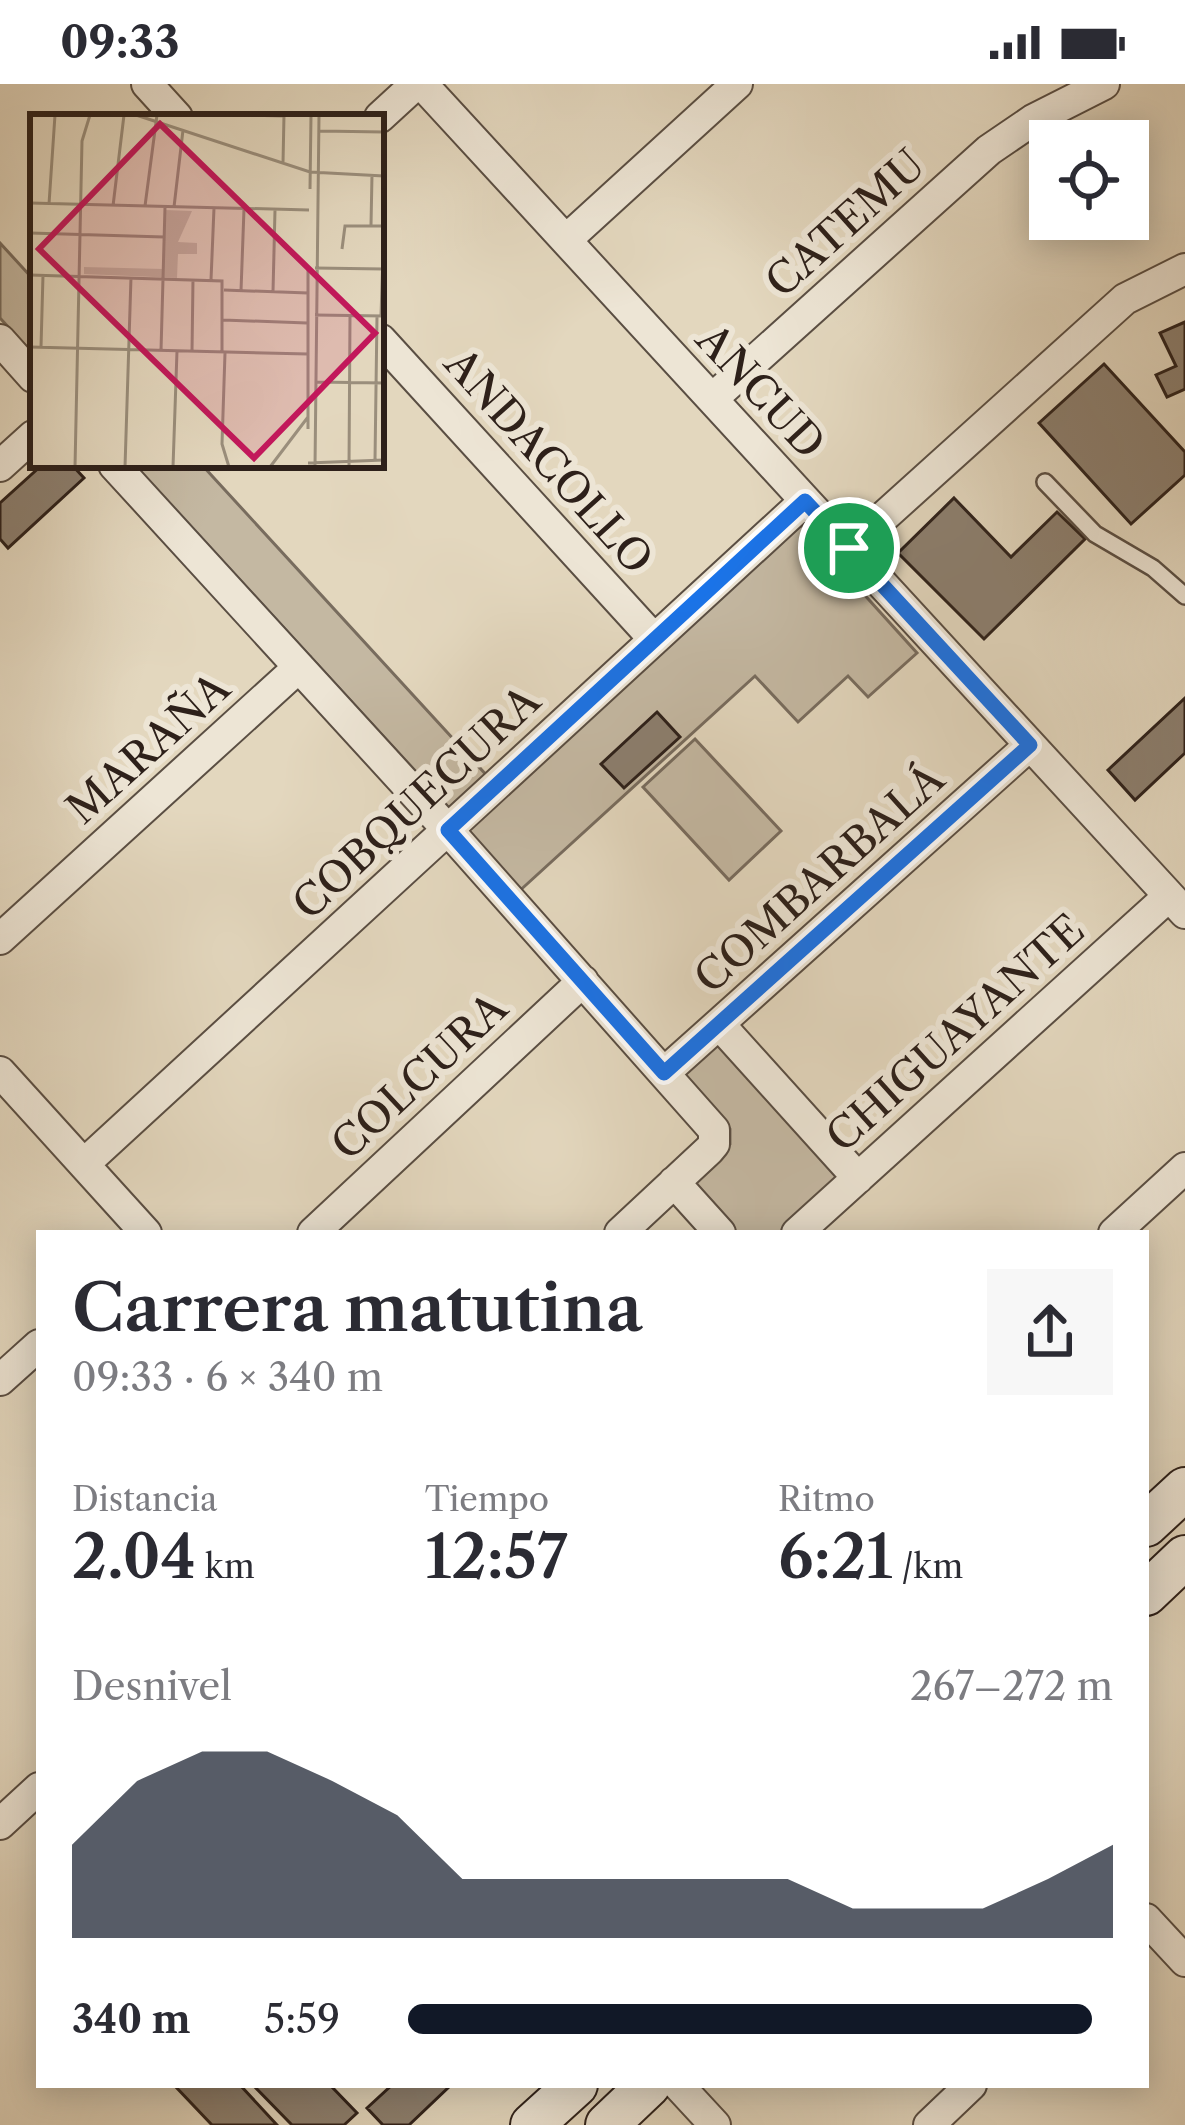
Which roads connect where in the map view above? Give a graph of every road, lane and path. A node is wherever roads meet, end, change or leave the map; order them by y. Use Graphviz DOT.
graph roads {
  1 [pos="147,84"];
  2 [pos="419,84"];
  3 [pos="737,84"];
  4 [pos="1104,84"];
  5 [pos="174,114"];
  6 [pos="384,114"];
  7 [pos="566,240"];
  8 [pos="1185,269"];
  9 [pos="0,340"];
  10 [pos="384,343"];
  11 [pos="30,373"];
  12 [pos="712,400"];
  13 [pos="30,439"];
  14 [pos="0,466"];
  15 [pos="117,468"];
  16 [pos="1045,482"];
  17 [pos="805,501"];
  18 [pos="849,548"];
  19 [pos="1185,596"];
  20 [pos="654,639"];
  21 [pos="298,667"];
  22 [pos="1030,745"];
  23 [pos="448,830"];
  24 [pos="1177,905"];
  25 [pos="0,939"];
  26 [pos="583,981"];
  27 [pos="719,1024"];
  28 [pos="0,1072"];
  29 [pos="664,1073"];
  30 [pos="84,1164"];
  31 [pos="1185,1168"];
  32 [pos="858,1178"];
  33 [pos="674,1182"];
  34 [pos="143,1230"];
  35 [pos="316,1230"];
  36 [pos="623,1230"];
  37 [pos="717,1230"];
  38 [pos="800,1230"];
  39 [pos="1117,1230"];
  40 [pos="36,1348"];
  41 [pos="0,1380"];
  42 [pos="1185,1489"];
  43 [pos="1149,1522"];
  44 [pos="1185,1557"];
  45 [pos="1149,1591"];
  46 [pos="36,1791"];
  47 [pos="0,1824"];
  48 [pos="1149,1923"];
  49 [pos="1185,1961"];
  50 [pos="572,2088"];
  51 [pos="646,2088"];
  52 [pos="681,2088"];
  53 [pos="968,2088"];
  54 [pos="532,2125"];
  55 [pos="607,2125"];
  56 [pos="715,2125"];
  57 [pos="929,2125"];
  1 -- 5 [label="street"];
  2 -- 6 [label="street"];
  2 -- 7 [label="street, ANCUD"];
  3 -- 7 [label="street"];
  4 -- 12 [label="street, CATEMU"];
  7 -- 12 [label="street, ANCUD"];
  8 -- 18 [label="street"];
  9 -- 11 [label="street"];
  10 -- 20 [label="street, ANDACOLLO"];
  12 -- 17 [label="street, ANCUD"];
  13 -- 14 [label="street"];
  15 -- 21 [label="street"];
  16 -- 19 [label="lane"];
  17 -- 18 [label="street, ANCUD"];
  17 -- 20 [label="street, COBQUECURA"];
  18 -- 22 [label="street, ANCUD"];
  20 -- 23 [label="street, COBQUECURA"];
  21 -- 23 [label="street"];
  21 -- 25 [label="street, MARAÑA"];
  22 -- 24 [label="street, ANCUD"];
  22 -- 27 [label="street, COMBARBALÁ"];
  23 -- 26 [label="street"];
  23 -- 30 [label="street, COBQUECURA"];
  24 -- 32 [label="street, CHIGUAYANTE"];
  26 -- 29 [label="street"];
  26 -- 35 [label="street, COLCURA"];
  27 -- 29 [label="street, COMBARBALÁ"];
  27 -- 32 [label="street"];
  28 -- 30 [label="street"];
  29 -- 33 [label="street"];
  30 -- 34 [label="street"];
  31 -- 39 [label="street"];
  32 -- 38 [label="street, CHIGUAYANTE"];
  33 -- 36 [label="street"];
  33 -- 37 [label="street"];
  40 -- 41 [label="street"];
  42 -- 43 [label="main road"];
  44 -- 45 [label="main road"];
  46 -- 47 [label="street"];
  48 -- 49 [label="street"];
  50 -- 54 [label="main road"];
  51 -- 55 [label="main road"];
  52 -- 56 [label="street"];
  53 -- 57 [label="street"];
}
